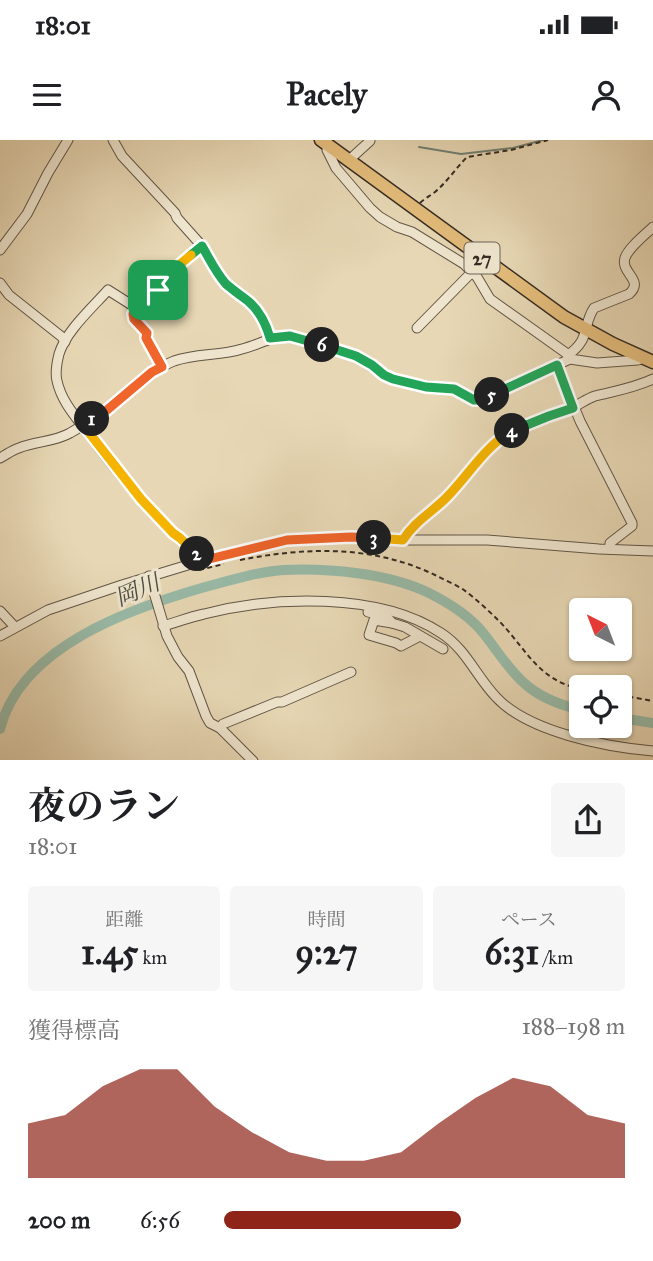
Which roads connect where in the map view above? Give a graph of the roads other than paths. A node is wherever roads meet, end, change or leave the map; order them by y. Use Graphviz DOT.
graph roads {
  1 [pos="68,140"];
  2 [pos="113,140"];
  3 [pos="370,140"];
  4 [pos="325,143"];
  5 [pos="348,161"];
  6 [pos="653,227"];
  7 [pos="202,246"];
  8 [pos="0,250"];
  9 [pos="473,271"];
  10 [pos="0,283"];
  11 [pos="138,309"];
  12 [pos="417,328"];
  13 [pos="586,331"];
  14 [pos="270,338"];
  15 [pos="65,342"];
  16 [pos="569,357"];
  17 [pos="648,360"];
  18 [pos="557,365"];
  19 [pos="162,367"];
  20 [pos="653,379"];
  21 [pos="573,408"];
  22 [pos="83,425"];
  23 [pos="0,458"];
  24 [pos="403,540"];
  25 [pos="610,550"];
  26 [pos="653,551"];
  27 [pos="201,565"];
  28 [pos="149,576"];
  29 [pos="355,604"];
  30 [pos="0,611"];
  31 [pos="392,623"];
  32 [pos="163,625"];
  33 [pos="15,627"];
  34 [pos="0,636"];
  35 [pos="420,636"];
  36 [pos="443,649"];
  37 [pos="351,672"];
  38 [pos="220,728"];
  39 [pos="653,751"];
  40 [pos="252,760"];
  1 -- 8 [label="street"];
  2 -- 7 [label="street"];
  3 -- 5 [label="street"];
  4 -- 5 [label="main road, 27"];
  4 -- 9 [label="street"];
  5 -- 13 [label="main road, 27"];
  6 -- 13 [label="street"];
  7 -- 11 [label="street"];
  7 -- 14 [label="street"];
  9 -- 12 [label="street"];
  9 -- 16 [label="street"];
  10 -- 15 [label="street"];
  11 -- 15 [label="street"];
  11 -- 19 [label="street"];
  13 -- 16 [label="street"];
  13 -- 17 [label="main road, 27"];
  14 -- 18 [label="street"];
  14 -- 19 [label="street"];
  15 -- 22 [label="street"];
  16 -- 17 [label="street"];
  16 -- 18 [label="street"];
  18 -- 21 [label="street"];
  19 -- 22 [label="street"];
  20 -- 21 [label="street"];
  21 -- 24 [label="street"];
  21 -- 25 [label="street"];
  22 -- 23 [label="street"];
  22 -- 27 [label="street"];
  24 -- 25 [label="street"];
  24 -- 27 [label="street"];
  25 -- 26 [label="street"];
  27 -- 28 [label="street"];
  28 -- 32 [label="street"];
  28 -- 33 [label="street"];
  29 -- 31 [label="street"];
  29 -- 32 [label="street"];
  29 -- 39 [label="street"];
  30 -- 33 [label="street"];
  31 -- 35 [label="street"];
  31 -- 35 [label="street"];
  32 -- 38 [label="street"];
  33 -- 34 [label="street"];
  35 -- 36 [label="street"];
  37 -- 38 [label="street"];
  38 -- 40 [label="street"];
}
